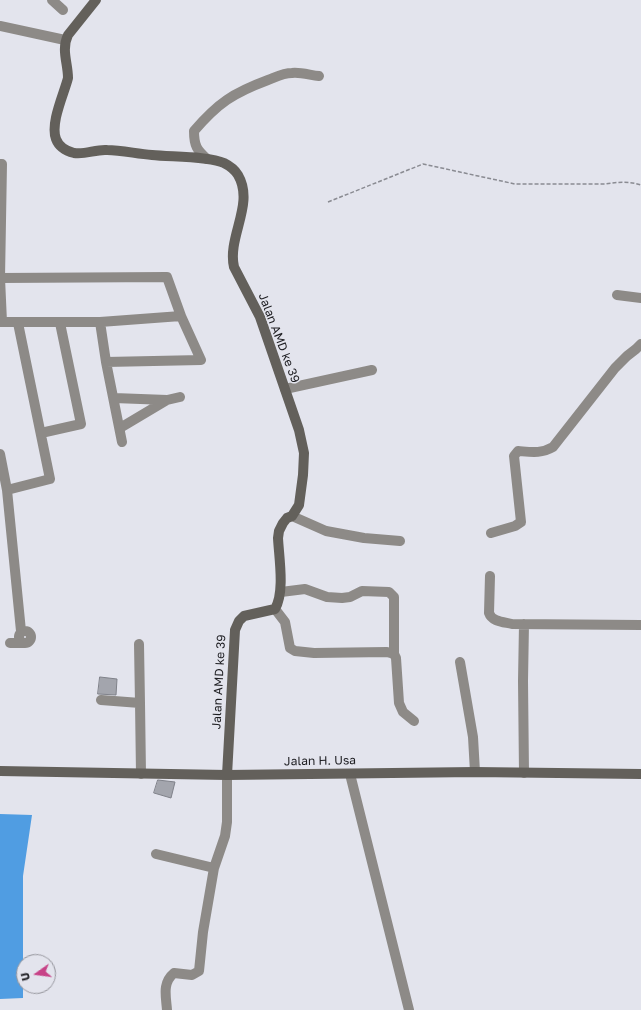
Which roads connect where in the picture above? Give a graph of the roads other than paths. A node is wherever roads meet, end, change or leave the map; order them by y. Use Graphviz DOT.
graph roads {
  1 [pos="52,0"];
  2 [pos="96,0"];
  3 [pos="63,10"];
  4 [pos="0,26"];
  5 [pos="65,40"];
  6 [pos="319,76"];
  7 [pos="207,159"];
  8 [pos="0,164"];
  9 [pos="0,278"];
  10 [pos="617,295"];
  11 [pos="641,298"];
  12 [pos="181,316"];
  13 [pos="1,322"];
  14 [pos="100,322"];
  15 [pos="18,323"];
  16 [pos="60,323"];
  17 [pos="641,344"];
  18 [pos="106,362"];
  19 [pos="372,370"];
  20 [pos="285,389"];
  21 [pos="180,397"];
  22 [pos="114,398"];
  23 [pos="167,400"];
  24 [pos="120,428"];
  25 [pos="41,433"];
  26 [pos="122,442"];
  27 [pos="0,454"];
  28 [pos="7,490"];
  29 [pos="292,516"];
  30 [pos="491,534"];
  31 [pos="400,540"];
  32 [pos="490,576"];
  33 [pos="281,592"];
  34 [pos="275,609"];
  35 [pos="524,624"];
  36 [pos="641,625"];
  37 [pos="10,643"];
  38 [pos="139,644"];
  39 [pos="394,654"];
  40 [pos="460,662"];
  41 [pos="101,700"];
  42 [pos="140,703"];
  43 [pos="414,721"];
  44 [pos="0,771"];
  45 [pos="475,772"];
  46 [pos="524,773"];
  47 [pos="141,774"];
  48 [pos="350,774"];
  49 [pos="641,774"];
  50 [pos="227,775"];
  51 [pos="156,854"];
  52 [pos="214,868"];
  53 [pos="167,1010"];
  54 [pos="409,1010"];
  1 -- 3 [label="street"];
  2 -- 5 [label="street"];
  4 -- 5 [label="street"];
  5 -- 7 [label="street, Jalan AMD ke 39"];
  6 -- 7 [label="street"];
  7 -- 20 [label="street, Jalan AMD ke 39"];
  8 -- 9 [label="street"];
  9 -- 12 [label="street"];
  9 -- 13 [label="street"];
  10 -- 11 [label="street"];
  12 -- 14 [label="street"];
  12 -- 18 [label="street"];
  13 -- 15 [label="street"];
  14 -- 16 [label="street"];
  14 -- 18 [label="street"];
  15 -- 16 [label="street"];
  15 -- 25 [label="street"];
  16 -- 25 [label="street"];
  17 -- 30 [label="street"];
  18 -- 22 [label="street"];
  19 -- 20 [label="street"];
  20 -- 29 [label="street, Jalan AMD ke 39"];
  21 -- 23 [label="street"];
  22 -- 23 [label="street"];
  22 -- 24 [label="street"];
  23 -- 24 [label="street"];
  24 -- 26 [label="street"];
  25 -- 28 [label="street"];
  27 -- 28 [label="street"];
  28 -- 37 [label="street"];
  29 -- 31 [label="street"];
  29 -- 33 [label="street, Jalan AMD ke 39"];
  32 -- 35 [label="street"];
  33 -- 34 [label="street, Jalan AMD ke 39"];
  33 -- 39 [label="street"];
  34 -- 39 [label="street"];
  34 -- 50 [label="street, Jalan AMD ke 39"];
  35 -- 36 [label="street"];
  35 -- 46 [label="street"];
  38 -- 42 [label="street"];
  39 -- 43 [label="street"];
  40 -- 45 [label="street"];
  41 -- 42 [label="street"];
  42 -- 47 [label="street"];
  44 -- 47 [label="street, Jalan H. Usa"];
  45 -- 46 [label="street, Jalan H. Usa"];
  45 -- 48 [label="street, Jalan H. Usa"];
  46 -- 49 [label="street, Jalan H. Usa"];
  47 -- 50 [label="street, Jalan H. Usa"];
  48 -- 50 [label="street, Jalan H. Usa"];
  48 -- 54 [label="street"];
  50 -- 52 [label="street"];
  51 -- 52 [label="street"];
  52 -- 53 [label="street"];
}
